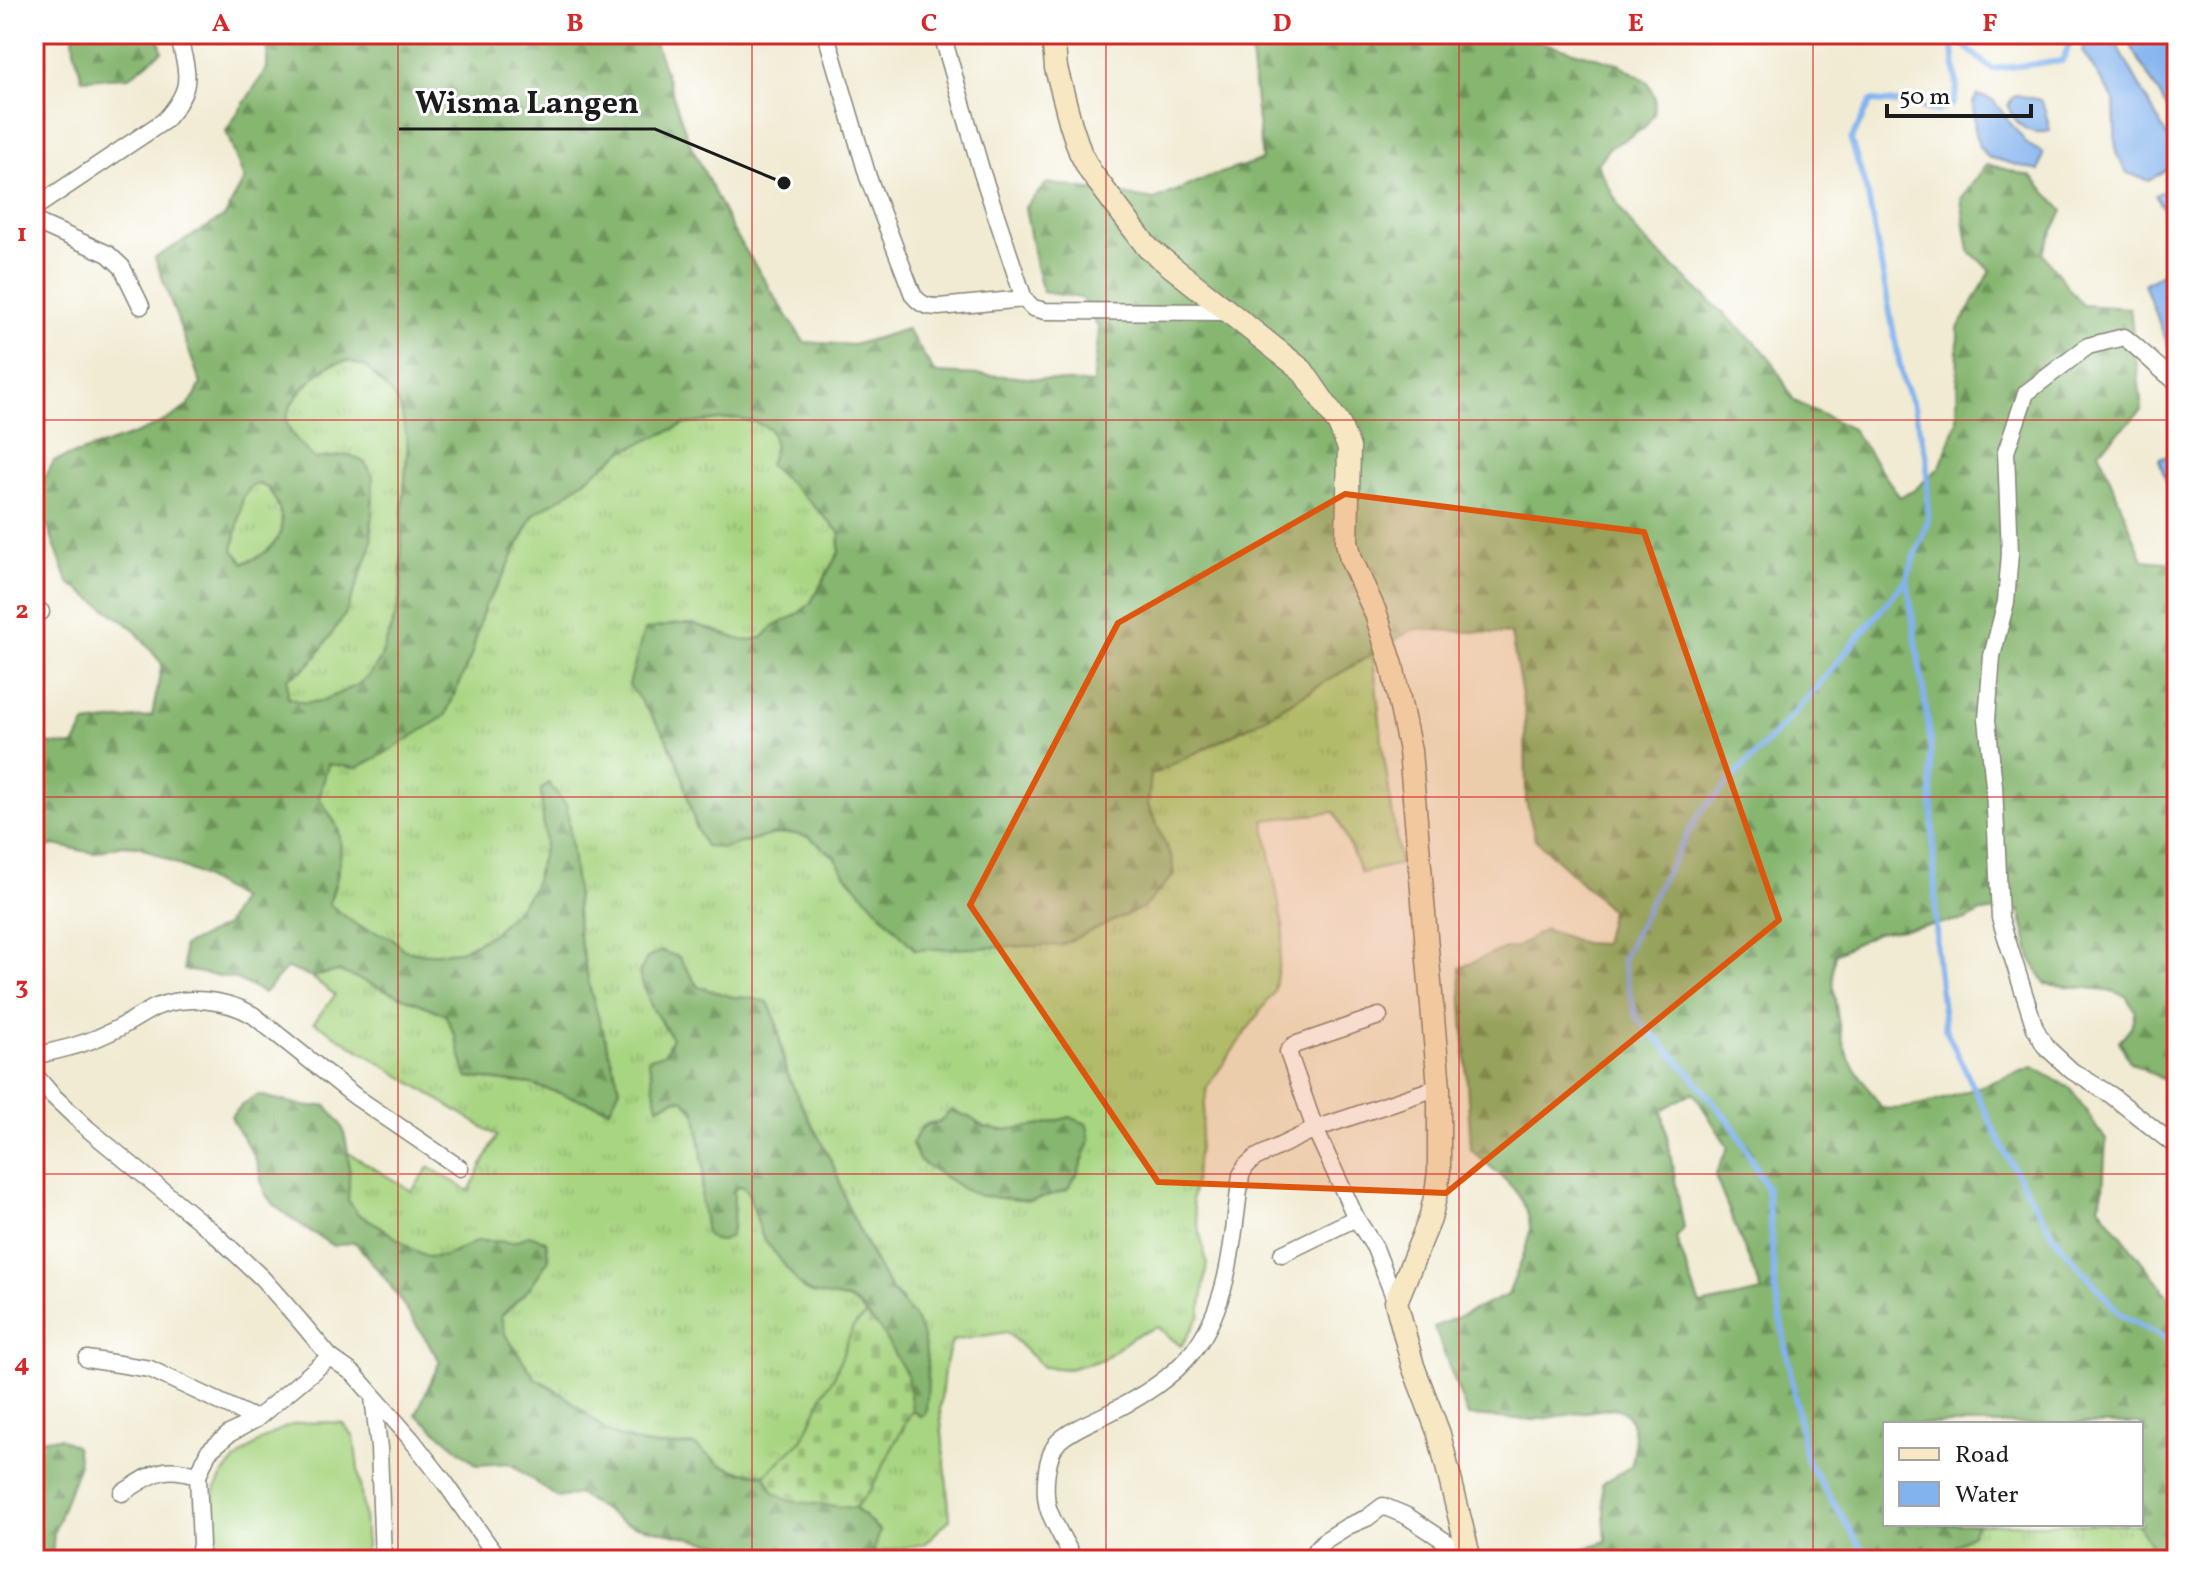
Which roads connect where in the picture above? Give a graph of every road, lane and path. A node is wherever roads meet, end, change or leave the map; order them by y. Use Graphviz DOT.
graph roads {
  1 [pos="178,34"];
  2 [pos="808,34"];
  3 [pos="824,34"];
  4 [pos="942,34"];
  5 [pos="1053,34"];
  6 [pos="34,208"];
  7 [pos="34,221"];
  8 [pos="1024,299"];
  9 [pos="141,306"];
  10 [pos="1229,312"];
  11 [pos="2177,382"];
  12 [pos="1379,1016"];
  13 [pos="34,1056"];
  14 [pos="34,1074"];
  15 [pos="1439,1087"];
  16 [pos="40,1092"];
  17 [pos="1315,1129"];
  18 [pos="2177,1147"];
  19 [pos="460,1168"];
  20 [pos="1356,1218"];
  21 [pos="1282,1254"];
  22 [pos="1396,1302"];
  23 [pos="330,1357"];
  24 [pos="87,1359"];
  25 [pos="373,1397"];
  26 [pos="256,1419"];
  27 [pos="198,1476"];
  28 [pos="122,1493"];
  29 [pos="1314,1557"];
  30 [pos="1470,1558"];
  31 [pos="198,1560"];
  32 [pos="383,1560"];
  33 [pos="499,1560"];
  34 [pos="1074,1560"];
  1 -- 6 [label="street"];
  2 -- 3 [label="lane"];
  3 -- 8 [label="street"];
  4 -- 8 [label="street"];
  5 -- 10 [label="street"];
  7 -- 9 [label="street"];
  8 -- 10 [label="street"];
  10 -- 15 [label="street"];
  11 -- 18 [label="street"];
  12 -- 17 [label="street"];
  13 -- 19 [label="street"];
  14 -- 16 [label="street"];
  15 -- 17 [label="street"];
  15 -- 22 [label="street"];
  16 -- 23 [label="street"];
  17 -- 20 [label="street"];
  17 -- 34 [label="street"];
  20 -- 21 [label="street"];
  20 -- 22 [label="street"];
  22 -- 30 [label="street"];
  23 -- 25 [label="street"];
  23 -- 26 [label="street"];
  24 -- 26 [label="street"];
  25 -- 32 [label="street"];
  25 -- 33 [label="street"];
  26 -- 27 [label="street"];
  27 -- 28 [label="street"];
  27 -- 31 [label="street"];
  29 -- 30 [label="street"];
}
